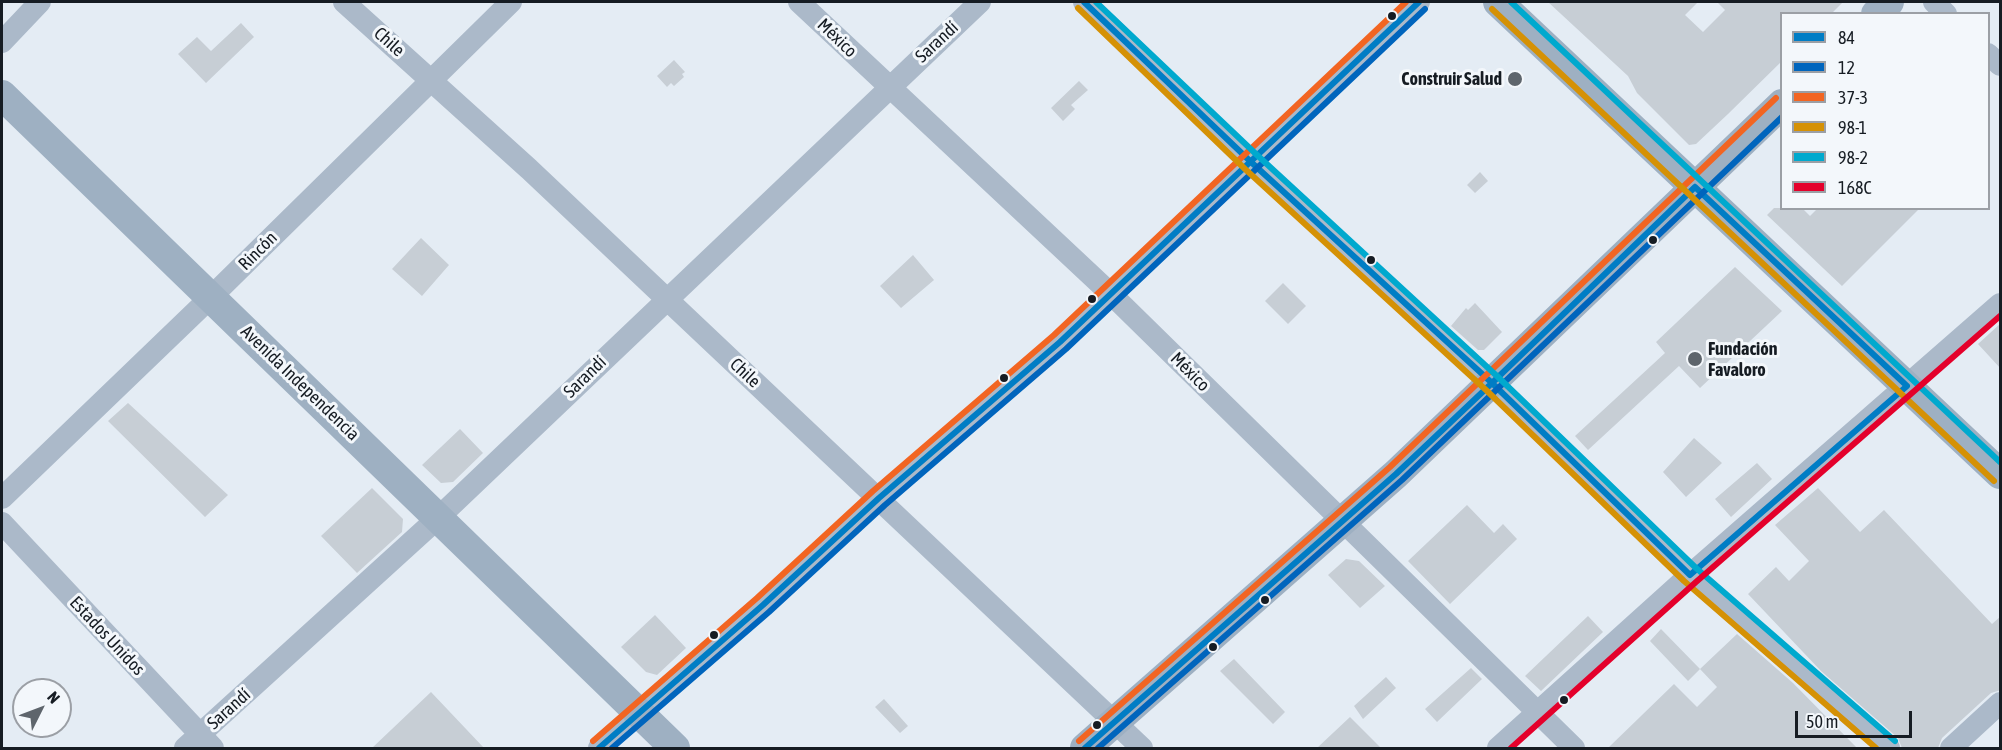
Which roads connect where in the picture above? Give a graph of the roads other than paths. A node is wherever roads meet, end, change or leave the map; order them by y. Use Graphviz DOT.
graph roads {
  1 [pos="40,2"];
  2 [pos="344,2"];
  3 [pos="511,2"];
  4 [pos="799,2"];
  5 [pos="980,2"];
  6 [pos="1084,2"];
  7 [pos="1419,2"];
  8 [pos="1498,2"];
  9 [pos="2,42"];
  10 [pos="431,79"];
  11 [pos="888,88"];
  12 [pos="2,95"];
  13 [pos="1780,106"];
  14 [pos="1251,162"];
  15 [pos="1695,187"];
  16 [pos="1112,294"];
  17 [pos="210,298"];
  18 [pos="667,299"];
  19 [pos="2001,304"];
  20 [pos="1492,383"];
  21 [pos="1907,386"];
  22 [pos="2001,474"];
  23 [pos="2,498"];
  24 [pos="879,498"];
  25 [pos="439,517"];
  26 [pos="1343,522"];
  27 [pos="2,523"];
  28 [pos="1690,575"];
  29 [pos="2001,703"];
  30 [pos="1538,712"];
  31 [pos="639,713"];
  32 [pos="1115,723"];
  33 [pos="199,744"];
  34 [pos="599,748"];
  35 [pos="675,748"];
  36 [pos="1085,748"];
  37 [pos="1142,748"];
  38 [pos="1498,748"];
  39 [pos="1574,748"];
  40 [pos="1889,748"];
  41 [pos="1951,748"];
  1 -- 9 [label="street"];
  2 -- 10 [label="street, Chile"];
  3 -- 10 [label="street, Rincón"];
  4 -- 11 [label="street, México"];
  5 -- 11 [label="street, Sarandí"];
  6 -- 14 [label="street"];
  7 -- 14 [label="street"];
  8 -- 15 [label="main road"];
  10 -- 17 [label="street, Rincón"];
  10 -- 18 [label="street, Chile"];
  11 -- 16 [label="street, México"];
  11 -- 18 [label="street, Sarandí"];
  12 -- 17 [label="main road, Avenida Independencia"];
  13 -- 15 [label="main road"];
  14 -- 16 [label="street"];
  14 -- 20 [label="street"];
  15 -- 20 [label="main road"];
  15 -- 21 [label="main road"];
  16 -- 24 [label="street"];
  16 -- 26 [label="street, México"];
  17 -- 23 [label="street, Rincón"];
  17 -- 25 [label="main road, Avenida Independencia"];
  18 -- 24 [label="street, Chile"];
  18 -- 25 [label="street, Sarandí"];
  19 -- 21 [label="street"];
  20 -- 26 [label="main road"];
  20 -- 28 [label="street"];
  21 -- 22 [label="main road"];
  21 -- 28 [label="street"];
  24 -- 31 [label="street"];
  24 -- 32 [label="street, Chile"];
  25 -- 31 [label="main road, Avenida Independencia"];
  25 -- 33 [label="street, Sarandí"];
  26 -- 30 [label="street, México"];
  26 -- 32 [label="main road"];
  27 -- 33 [label="street, Estados Unidos"];
  28 -- 30 [label="street"];
  28 -- 40 [label="street"];
  29 -- 41 [label="street"];
  30 -- 38 [label="street"];
  30 -- 39 [label="street, México"];
  31 -- 34 [label="street"];
  31 -- 35 [label="main road, Avenida Independencia"];
  32 -- 36 [label="main road"];
  32 -- 37 [label="street, Chile"];
}
